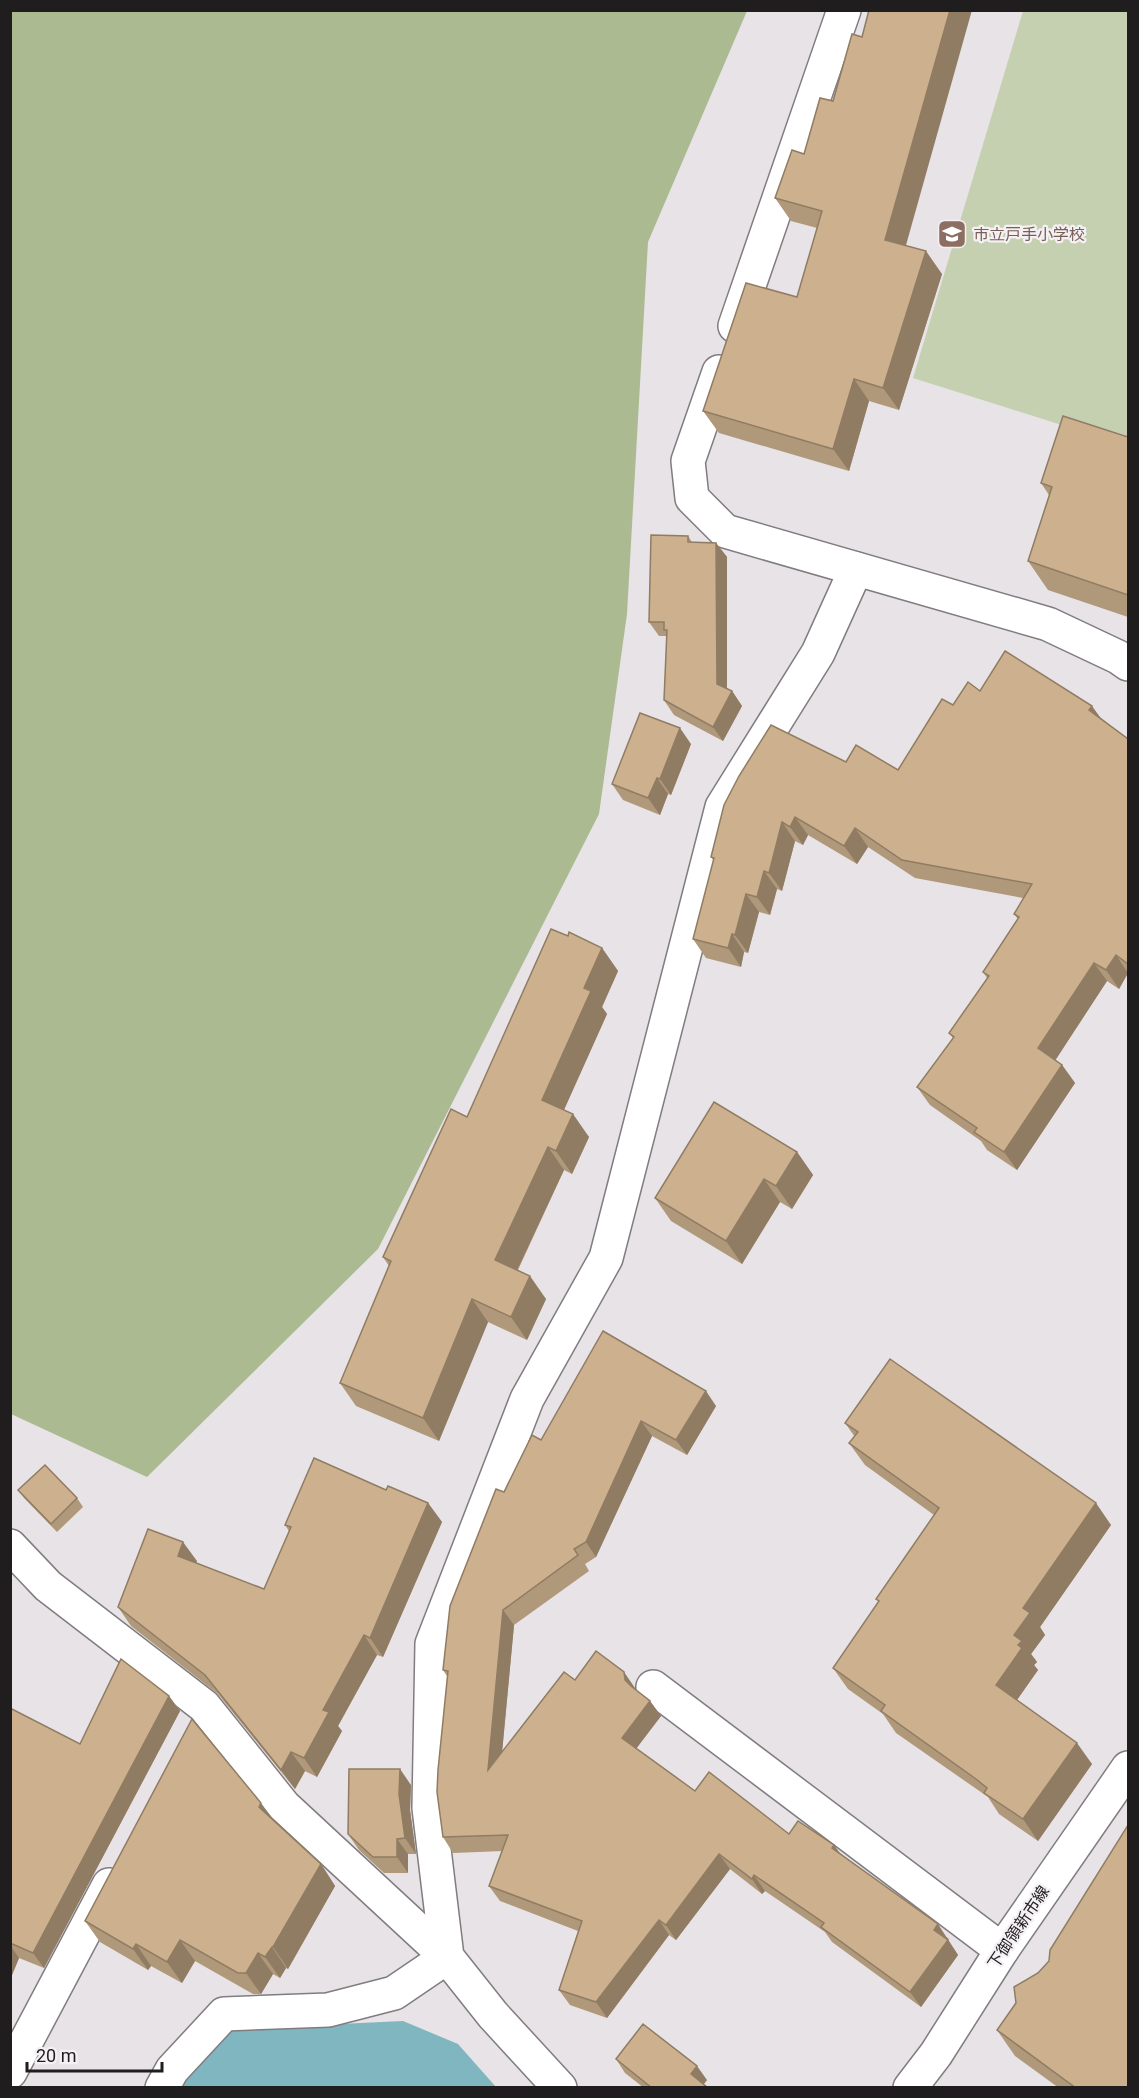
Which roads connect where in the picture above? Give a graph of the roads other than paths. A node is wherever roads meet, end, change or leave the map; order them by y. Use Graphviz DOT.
graph roads {
  1 [pos="844,10"];
  2 [pos="856,569"];
  3 [pos="1128,664"];
  4 [pos="10,1546"];
  5 [pos="653,1687"];
  6 [pos="204,1706"];
  7 [pos="188,1737"];
  8 [pos="1128,1767"];
  9 [pos="121,1863"];
  10 [pos="1002,1950"];
  11 [pos="447,1957"];
  12 [pos="10,2072"];
  13 [pos="162,2088"];
  14 [pos="560,2088"];
  15 [pos="910,2088"];
  1 -- 2 [label="street"];
  2 -- 3 [label="street"];
  2 -- 11 [label="street"];
  4 -- 6 [label="street"];
  5 -- 10 [label="street"];
  6 -- 7 [label="street"];
  6 -- 11 [label="street"];
  8 -- 10 [label="street, 下御領新市線"];
  9 -- 12 [label="street"];
  10 -- 15 [label="street, 下御領新市線"];
  11 -- 13 [label="street"];
  11 -- 14 [label="street"];
}
